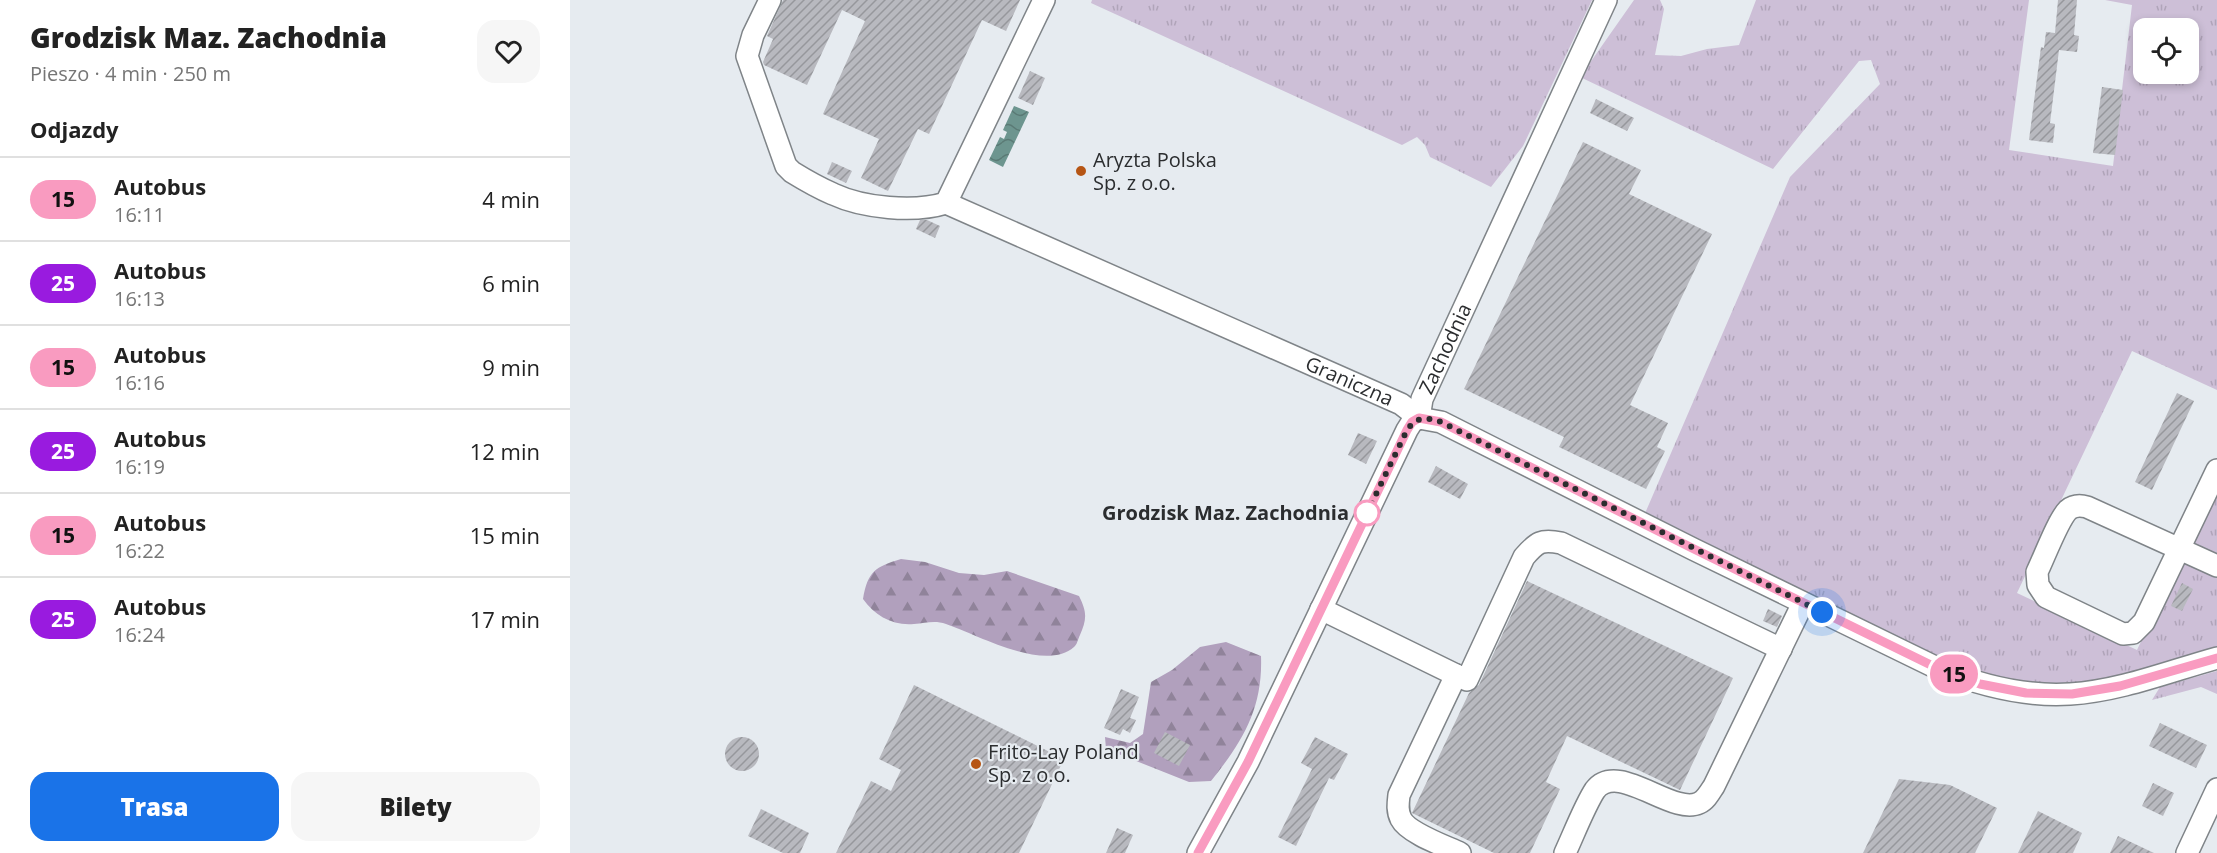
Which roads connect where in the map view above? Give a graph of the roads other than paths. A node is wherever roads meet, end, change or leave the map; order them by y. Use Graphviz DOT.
graph roads {
  1 [pos="770,0"];
  2 [pos="1044,0"];
  3 [pos="1606,0"];
  4 [pos="946,203"];
  5 [pos="1419,418"];
  6 [pos="2217,470"];
  7 [pos="2179,549"];
  8 [pos="2217,566"];
  9 [pos="1803,603"];
  10 [pos="1321,609"];
  11 [pos="1781,649"];
  12 [pos="2217,658"];
  13 [pos="1456,675"];
  14 [pos="2217,789"];
  15 [pos="1198,853"];
  16 [pos="1460,853"];
  17 [pos="1565,853"];
  18 [pos="2187,853"];
  1 -- 4 [label="street"];
  2 -- 4 [label="street"];
  3 -- 5 [label="street, Zachodnia"];
  4 -- 5 [label="street, Graniczna"];
  5 -- 9 [label="street, Graniczna"];
  5 -- 10 [label="street, Zachodnia"];
  6 -- 7 [label="street"];
  7 -- 7 [label="street"];
  7 -- 8 [label="street"];
  9 -- 11 [label="street"];
  9 -- 12 [label="street, Graniczna"];
  10 -- 13 [label="street"];
  10 -- 15 [label="street, Zachodnia"];
  11 -- 13 [label="street"];
  11 -- 17 [label="street"];
  13 -- 16 [label="street"];
  14 -- 18 [label="street"];
}
